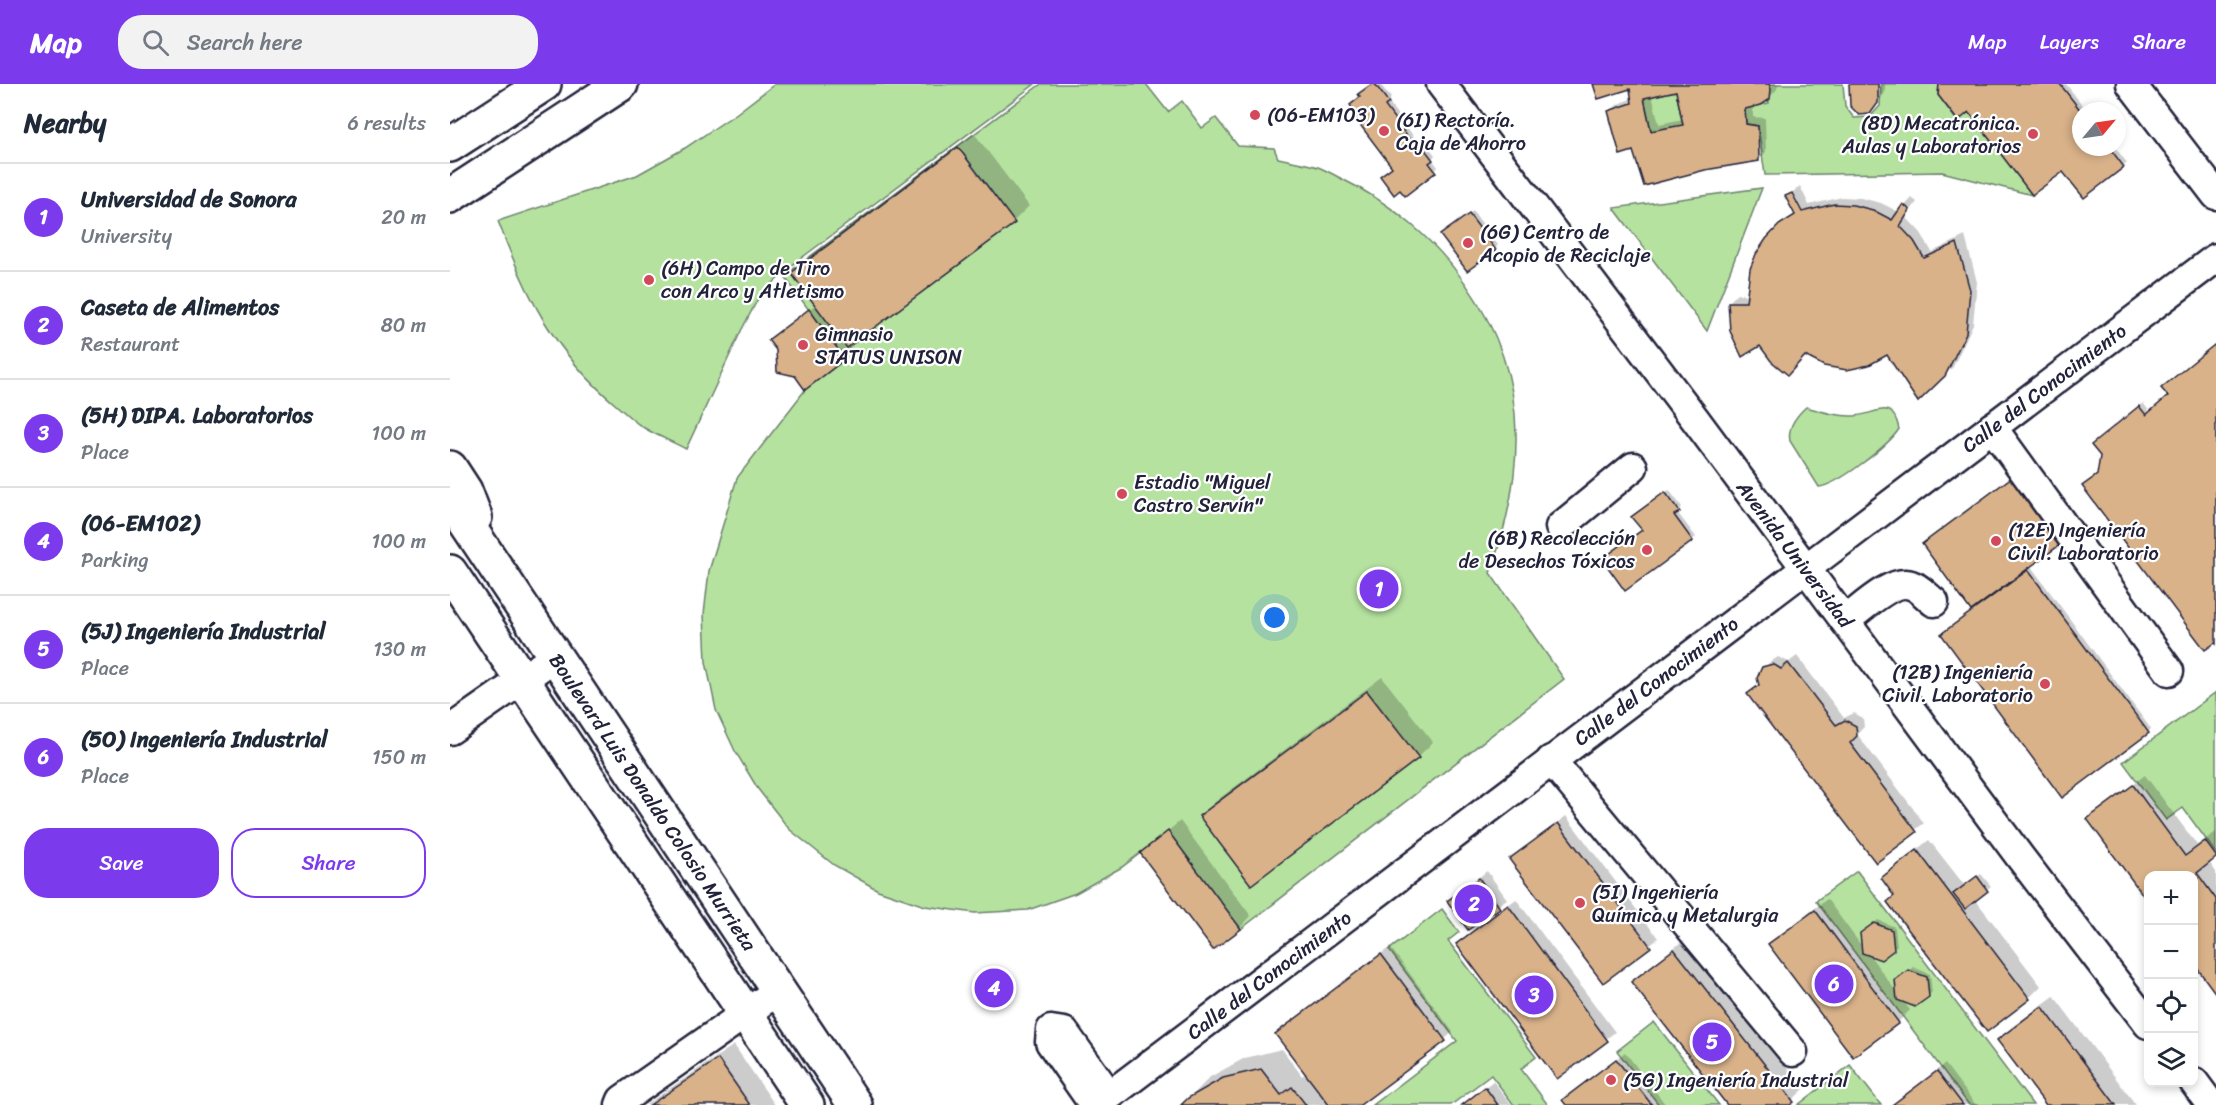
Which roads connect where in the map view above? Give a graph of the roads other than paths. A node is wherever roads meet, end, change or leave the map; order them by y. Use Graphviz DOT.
graph roads {
  1 [pos="544,84"];
  2 [pos="621,84"];
  3 [pos="1441,84"];
  4 [pos="2131,84"];
  5 [pos="450,145"];
  6 [pos="2216,195"];
  7 [pos="450,196"];
  8 [pos="2216,258"];
  9 [pos="1992,427"];
  10 [pos="1633,467"];
  11 [pos="450,468"];
  12 [pos="450,499"];
  13 [pos="1560,527"];
  14 [pos="492,561"];
  15 [pos="1805,568"];
  16 [pos="450,572"];
  17 [pos="1934,602"];
  18 [pos="1845,621"];
  19 [pos="556,656"];
  20 [pos="2169,670"];
  21 [pos="522,680"];
  22 [pos="450,730"];
  23 [pos="1551,760"];
  24 [pos="779,990"];
  25 [pos="744,1014"];
  26 [pos="2144,1019"];
  27 [pos="1793,1052"];
  28 [pos="2196,1087"];
  29 [pos="1100,1102"];
  30 [pos="620,1105"];
  31 [pos="807,1105"];
  32 [pos="855,1105"];
  33 [pos="2211,1105"];
  1 -- 5 [label="main road"];
  2 -- 7 [label="main road"];
  3 -- 15 [label="street, Avenida Universidad"];
  4 -- 6 [label="street"];
  8 -- 9 [label="street, Calle del Conocimiento"];
  9 -- 15 [label="street, Calle del Conocimiento"];
  9 -- 20 [label="street"];
  10 -- 13 [label="street"];
  11 -- 14 [label="main road"];
  12 -- 14 [label="main road, Boulevard Luis Donaldo Colosio Murrieta"];
  14 -- 19 [label="main road, Boulevard Luis Donaldo Colosio Murrieta"];
  15 -- 18 [label="street, Avenida Universidad"];
  15 -- 23 [label="street, Calle del Conocimiento"];
  16 -- 21 [label="main road, Boulevard Luis Donaldo Colosio Murrieta"];
  17 -- 18 [label="street"];
  18 -- 26 [label="street, Avenida Universidad"];
  19 -- 21 [label="street"];
  19 -- 24 [label="main road, Boulevard Luis Donaldo Colosio Murrieta"];
  21 -- 22 [label="street"];
  21 -- 25 [label="main road, Boulevard Luis Donaldo Colosio Murrieta"];
  23 -- 27 [label="street"];
  23 -- 29 [label="street, Calle del Conocimiento"];
  24 -- 25 [label="street"];
  24 -- 32 [label="main road, Boulevard Luis Donaldo Colosio Murrieta"];
  25 -- 30 [label="street"];
  25 -- 31 [label="main road, Boulevard Luis Donaldo Colosio Murrieta"];
  28 -- 33 [label="street"];
}
